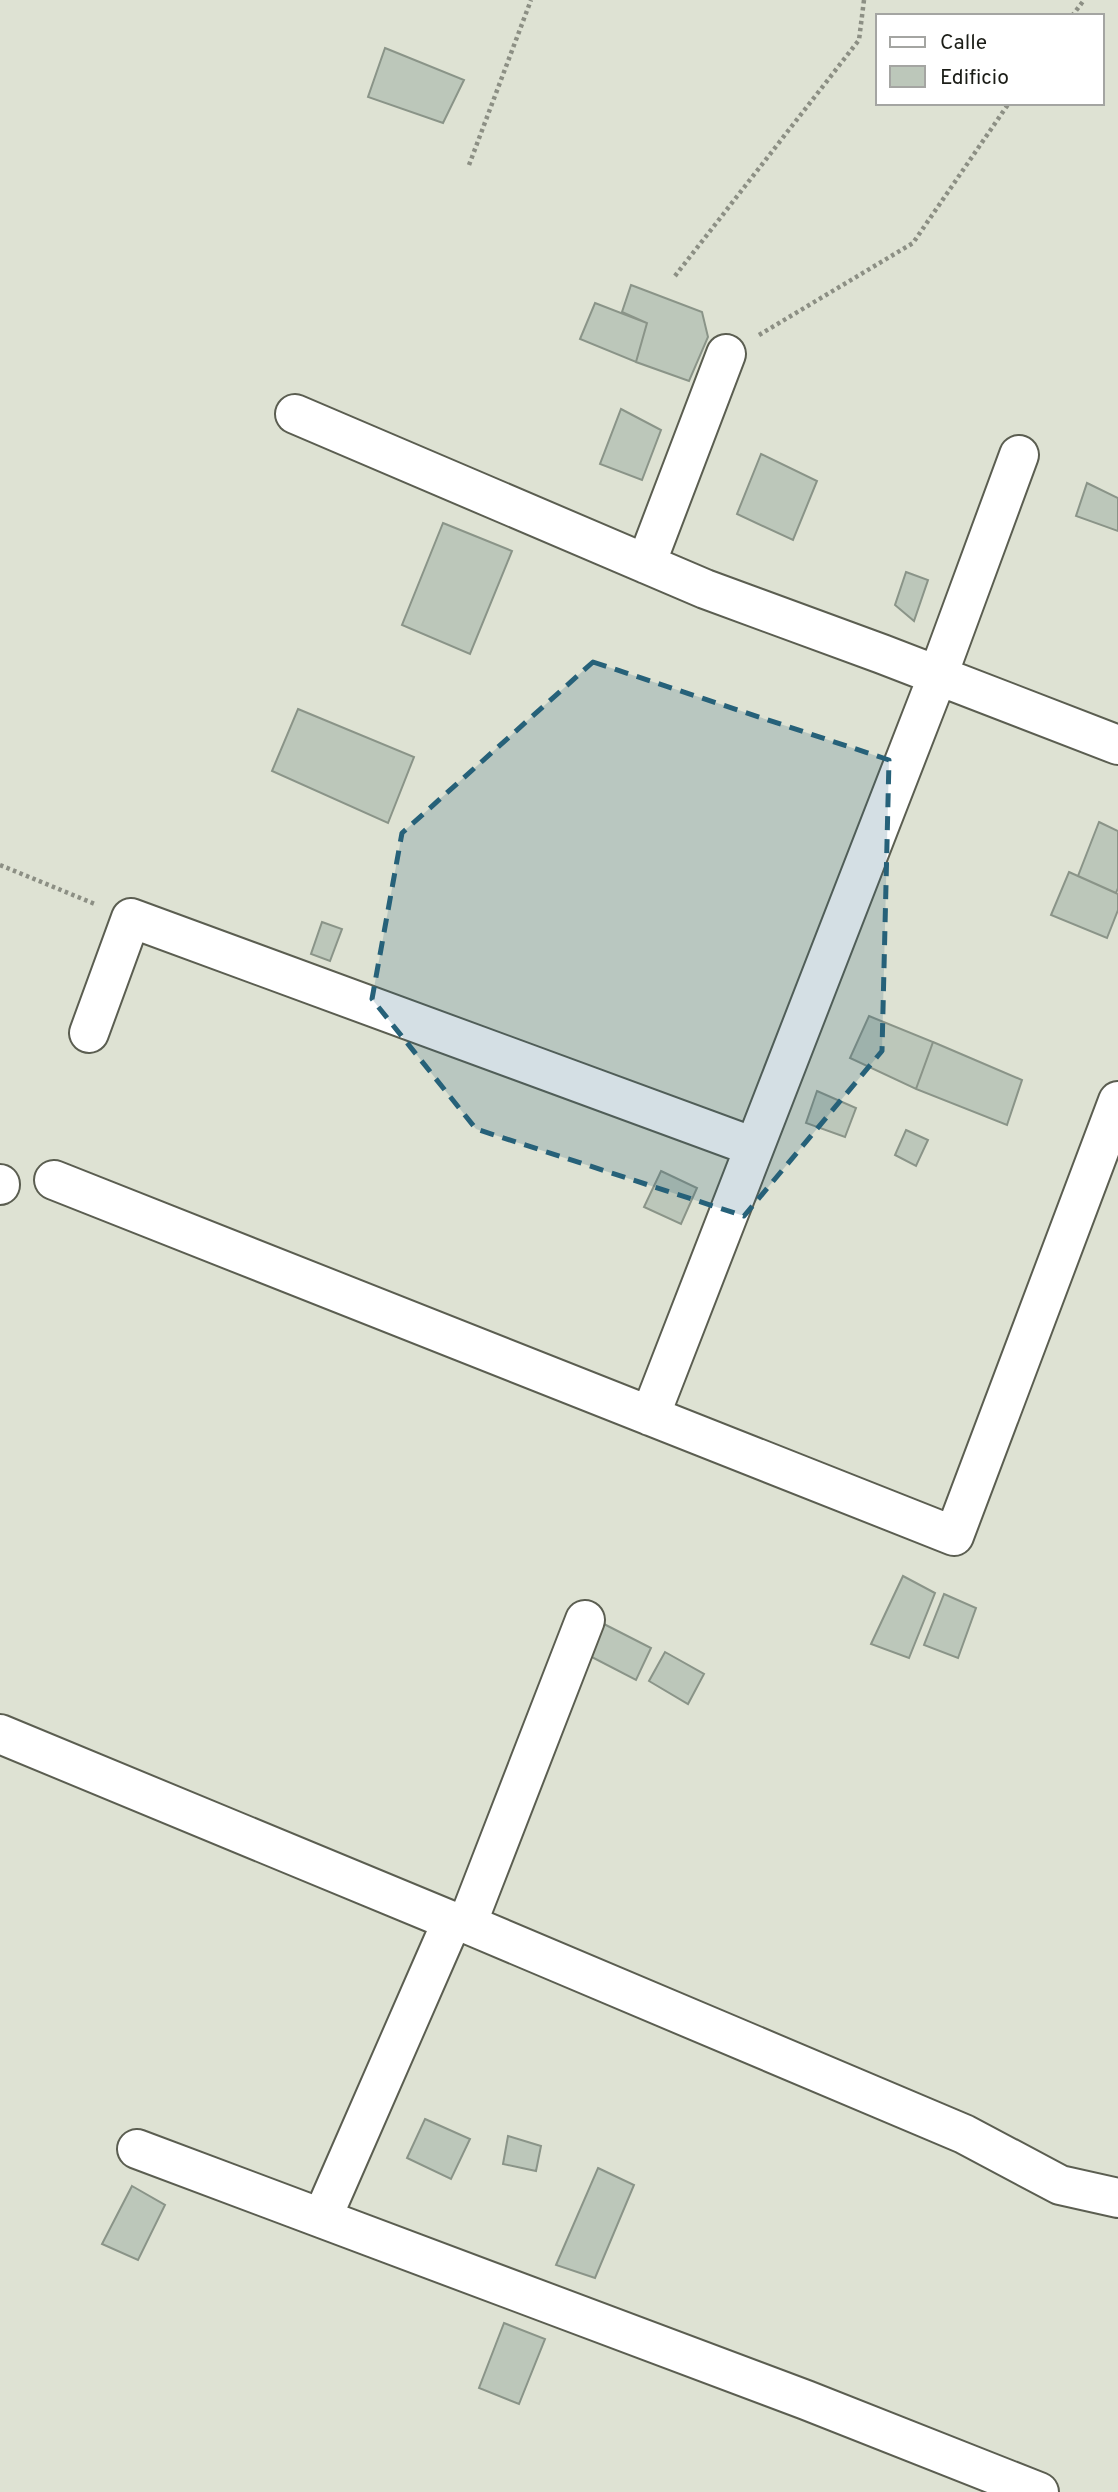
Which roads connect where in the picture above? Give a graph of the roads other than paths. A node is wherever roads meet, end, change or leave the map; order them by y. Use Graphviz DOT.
graph roads {
  1 [pos="726,354"];
  2 [pos="295,414"];
  3 [pos="1019,455"];
  4 [pos="646,564"];
  5 [pos="938,675"];
  6 [pos="1118,745"];
  7 [pos="89,1033"];
  8 [pos="1118,1101"];
  9 [pos="754,1147"];
  10 [pos="54,1180"];
  11 [pos="650,1416"];
  12 [pos="585,1620"];
  13 [pos="0,1734"];
  14 [pos="459,1923"];
  15 [pos="136,2149"];
  16 [pos="1118,2198"];
  17 [pos="322,2218"];
  18 [pos="1039,2492"];
  1 -- 4 [label="street"];
  2 -- 4 [label="street"];
  3 -- 5 [label="street"];
  4 -- 5 [label="street"];
  5 -- 6 [label="street"];
  5 -- 9 [label="street"];
  7 -- 9 [label="street"];
  8 -- 11 [label="street"];
  9 -- 11 [label="street"];
  10 -- 11 [label="street"];
  12 -- 14 [label="street"];
  13 -- 14 [label="street"];
  14 -- 16 [label="street"];
  14 -- 17 [label="street"];
  15 -- 17 [label="street"];
  17 -- 18 [label="street"];
}
